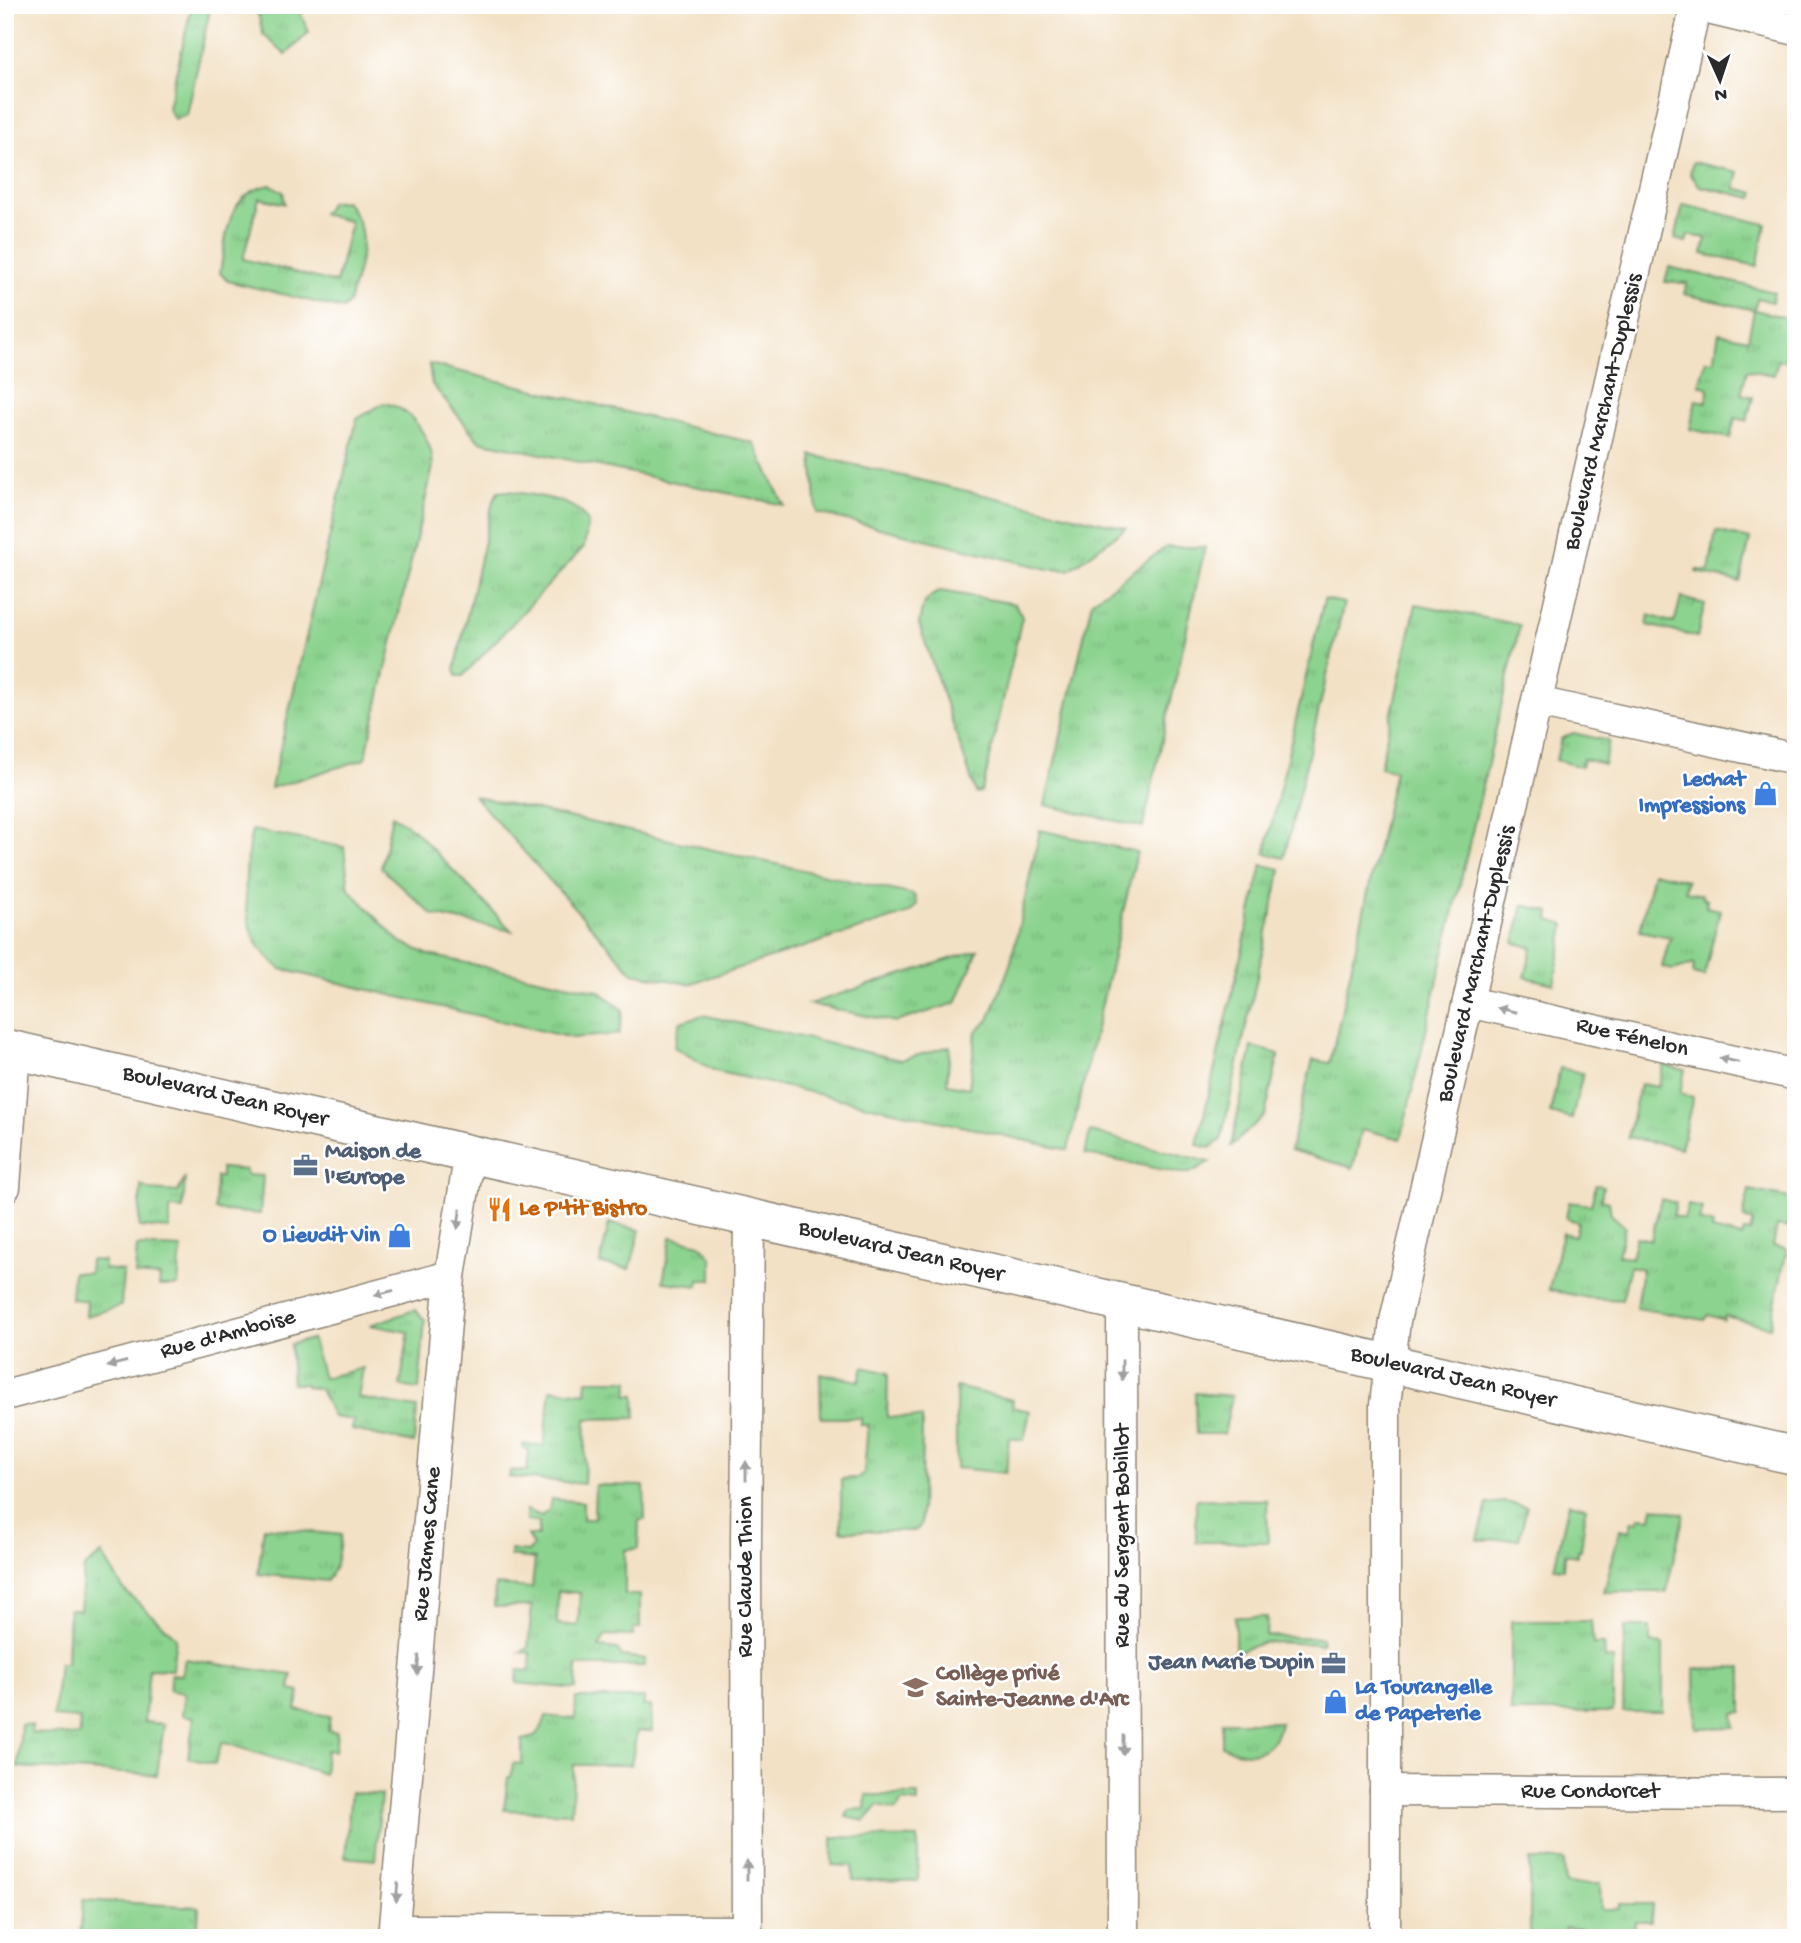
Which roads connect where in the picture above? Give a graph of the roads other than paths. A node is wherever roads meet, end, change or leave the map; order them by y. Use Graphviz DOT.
graph roads {
  1 [pos="1694,6"];
  2 [pos="1796,30"];
  3 [pos="1537,702"];
  4 [pos="1796,759"];
  5 [pos="1468,1002"];
  6 [pos="10,1049"];
  7 [pos="1796,1075"];
  8 [pos="470,1152"];
  9 [pos="5,1187"];
  10 [pos="749,1217"];
  11 [pos="450,1276"];
  12 [pos="1122,1302"];
  13 [pos="1388,1363"];
  14 [pos="5,1395"];
  15 [pos="1796,1456"];
  16 [pos="1385,1791"];
  17 [pos="1796,1793"];
  18 [pos="394,1934"];
  19 [pos="747,1935"];
  20 [pos="1123,1938"];
  21 [pos="1385,1938"];
  1 -- 2 [label="street"];
  1 -- 3 [label="street, Boulevard Marchant-Duplessis"];
  3 -- 4 [label="street"];
  3 -- 5 [label="street, Boulevard Marchant-Duplessis"];
  7 -- 5 [label="street, Rue Fénelon, one-way"];
  5 -- 13 [label="street, Boulevard Marchant-Duplessis"];
  6 -- 8 [label="street, Boulevard Jean Royer"];
  6 -- 9 [label="street"];
  8 -- 10 [label="street, Boulevard Jean Royer"];
  8 -- 11 [label="street, Rue James Cane, one-way"];
  10 -- 12 [label="street, Boulevard Jean Royer"];
  19 -- 10 [label="street, Rue Claude Thion, one-way"];
  11 -- 14 [label="street, Rue d'Amboise, one-way"];
  11 -- 18 [label="street, Rue James Cane, one-way"];
  12 -- 13 [label="street, Boulevard Jean Royer"];
  12 -- 20 [label="street, Rue du Sergent Bobillot, one-way"];
  13 -- 15 [label="street, Boulevard Jean Royer"];
  13 -- 16 [label="street, Boulevard Marchant-Duplessis"];
  16 -- 17 [label="street, Rue Condorcet"];
  16 -- 21 [label="street, Boulevard Marchant-Duplessis"];
  18 -- 19 [label="street"];
}
